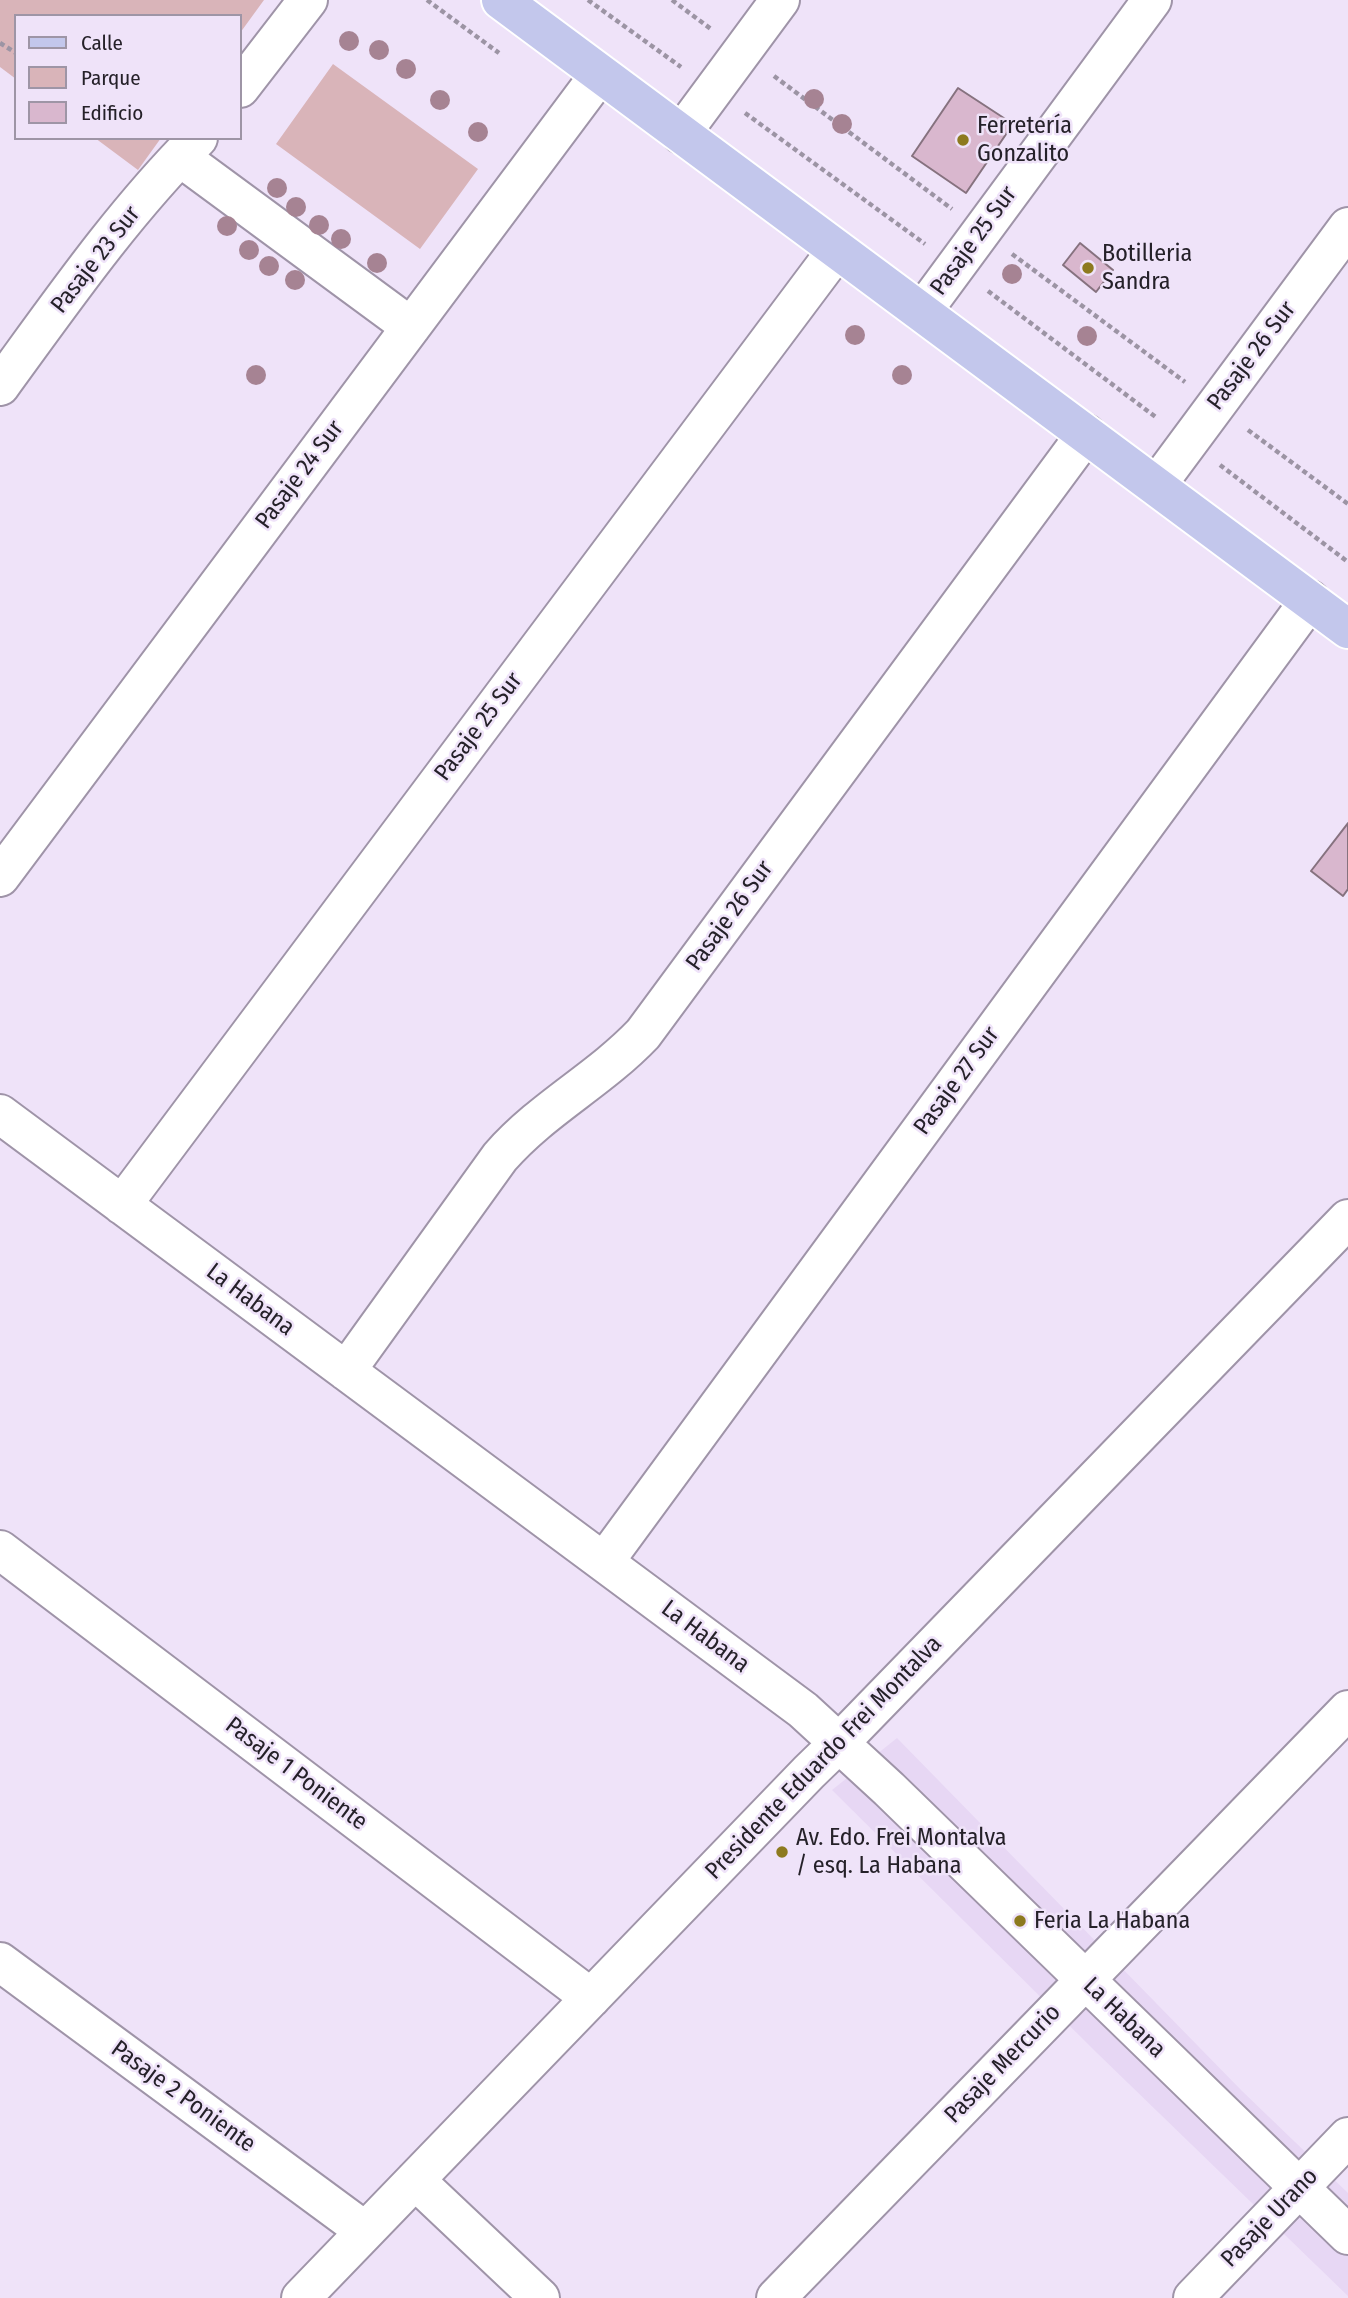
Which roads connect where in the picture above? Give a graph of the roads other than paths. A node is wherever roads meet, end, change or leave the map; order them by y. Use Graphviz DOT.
graph roads {
  1 [pos="308,0"];
  2 [pos="501,0"];
  3 [pos="780,0"];
  4 [pos="1152,0"];
  5 [pos="600,74"];
  6 [pos="242,85"];
  7 [pos="681,134"];
  8 [pos="189,147"];
  9 [pos="1348,227"];
  10 [pos="837,250"];
  11 [pos="922,312"];
  12 [pos="411,327"];
  13 [pos="0,386"];
  14 [pos="1086,434"];
  15 [pos="1156,486"];
  16 [pos="1310,600"];
  17 [pos="1348,628"];
  18 [pos="0,877"];
  19 [pos="0,1115"];
  20 [pos="122,1205"];
  21 [pos="1345,1229"];
  22 [pos="346,1371"];
  23 [pos="0,1549"];
  24 [pos="604,1562"];
  25 [pos="1348,1710"];
  26 [pos="840,1742"];
  27 [pos="0,1962"];
  28 [pos="1085,1980"];
  29 [pos="591,1998"];
  30 [pos="1348,2137"];
  31 [pos="415,2180"];
  32 [pos="1299,2188"];
  33 [pos="365,2231"];
  34 [pos="1348,2235"];
  35 [pos="301,2298"];
  36 [pos="540,2298"];
  37 [pos="776,2298"];
  38 [pos="1192,2298"];
  1 -- 6 [label="street"];
  2 -- 5 [label="main road"];
  3 -- 7 [label="street"];
  4 -- 11 [label="street, Pasaje 25 Sur"];
  5 -- 7 [label="main road"];
  5 -- 12 [label="street, Pasaje 24 Sur"];
  7 -- 10 [label="main road"];
  8 -- 12 [label="street"];
  8 -- 13 [label="street, Pasaje 23 Sur"];
  9 -- 15 [label="street, Pasaje 26 Sur"];
  10 -- 11 [label="main road"];
  10 -- 20 [label="street, Pasaje 25 Sur"];
  11 -- 14 [label="main road"];
  12 -- 18 [label="street, Pasaje 24 Sur"];
  14 -- 15 [label="main road"];
  14 -- 22 [label="street, Pasaje 26 Sur"];
  15 -- 16 [label="main road"];
  16 -- 17 [label="main road"];
  16 -- 24 [label="street, Pasaje 27 Sur"];
  19 -- 20 [label="street, La Habana"];
  20 -- 22 [label="street, La Habana"];
  21 -- 26 [label="street, Presidente Eduardo Frei Montalva"];
  22 -- 24 [label="street, La Habana"];
  23 -- 29 [label="street, Pasaje 1 Poniente"];
  24 -- 26 [label="street, La Habana"];
  25 -- 28 [label="street, Pasaje Mercurio"];
  26 -- 28 [label="street, La Habana"];
  26 -- 29 [label="street, Presidente Eduardo Frei Montalva"];
  27 -- 33 [label="street, Pasaje 2 Poniente"];
  28 -- 32 [label="street, La Habana"];
  28 -- 37 [label="street, Pasaje Mercurio"];
  29 -- 31 [label="street, Presidente Eduardo Frei Montalva"];
  30 -- 32 [label="street, Pasaje Urano"];
  31 -- 33 [label="street, Presidente Eduardo Frei Montalva"];
  31 -- 36 [label="street"];
  32 -- 34 [label="street, La Habana"];
  32 -- 38 [label="street, Pasaje Urano"];
  33 -- 35 [label="street, Presidente Eduardo Frei Montalva"];
}
